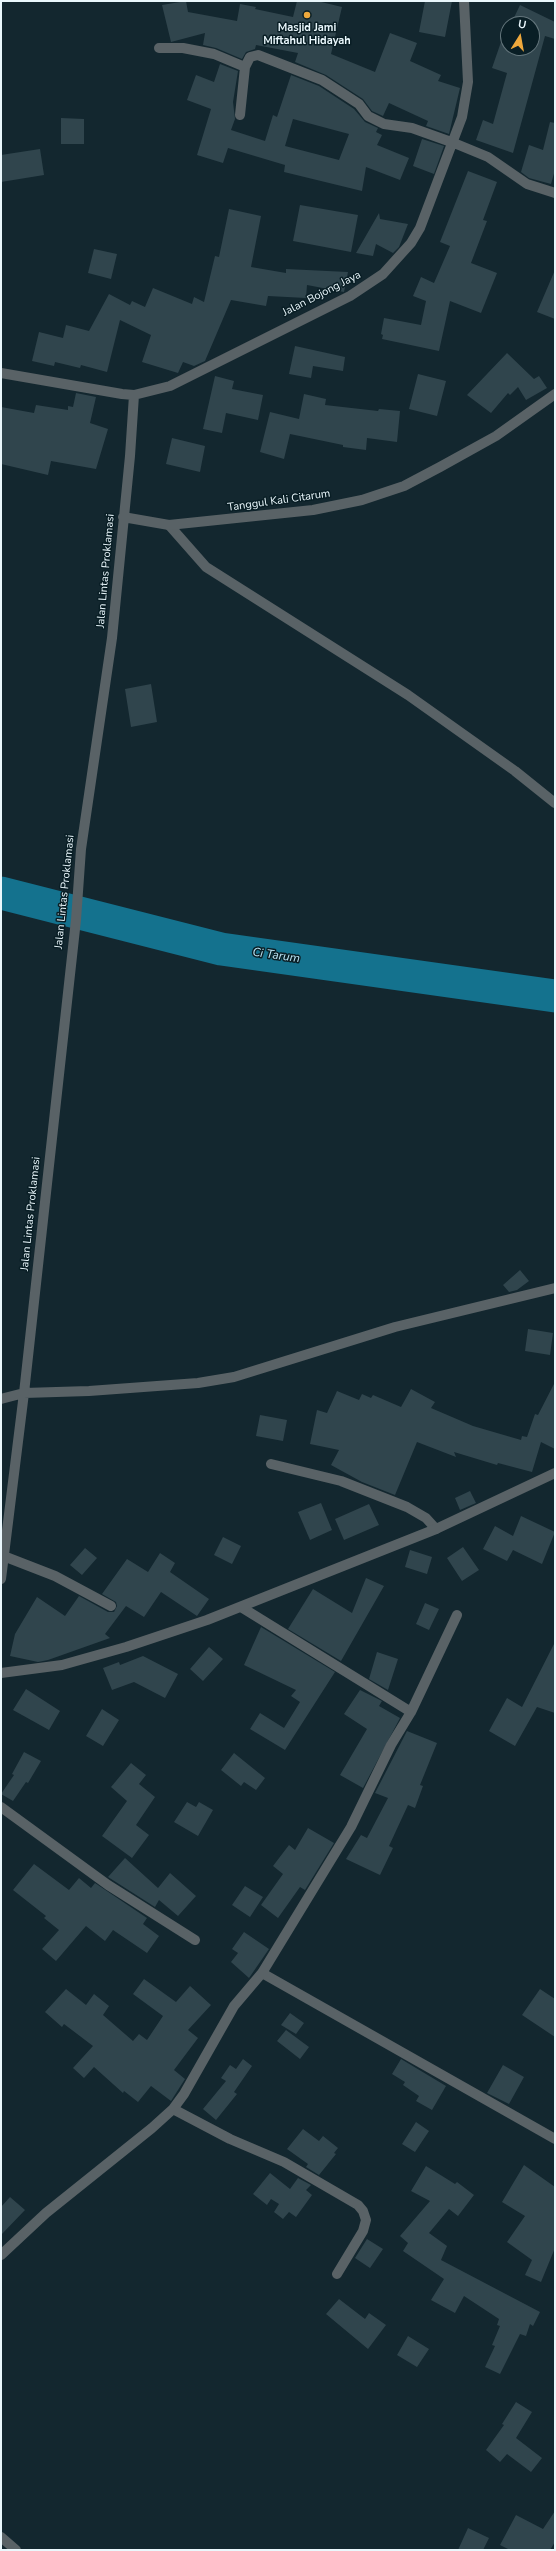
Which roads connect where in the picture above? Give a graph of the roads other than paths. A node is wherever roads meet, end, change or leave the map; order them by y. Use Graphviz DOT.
graph roads {
  1 [pos="464,1"];
  2 [pos="159,48"];
  3 [pos="245,67"];
  4 [pos="240,115"];
  5 [pos="454,143"];
  6 [pos="555,193"];
  7 [pos="1,373"];
  8 [pos="555,394"];
  9 [pos="134,395"];
  10 [pos="123,517"];
  11 [pos="169,525"];
  12 [pos="555,803"];
  13 [pos="555,1288"];
  14 [pos="24,1393"];
  15 [pos="1,1399"];
  16 [pos="271,1464"];
  17 [pos="555,1473"];
  18 [pos="436,1529"];
  19 [pos="6,1557"];
  20 [pos="1,1579"];
  21 [pos="111,1606"];
  22 [pos="240,1607"];
  23 [pos="457,1615"];
  24 [pos="1,1673"];
  25 [pos="411,1712"];
  26 [pos="1,1807"];
  27 [pos="194,1940"];
  28 [pos="262,1973"];
  29 [pos="173,2109"];
  30 [pos="555,2139"];
  31 [pos="1,2255"];
  32 [pos="337,2274"];
  33 [pos="1,2537"];
  34 [pos="16,2550"];
  1 -- 5 [label="street, Jalan Bojong Jaya"];
  2 -- 3 [label="street"];
  3 -- 4 [label="street"];
  3 -- 5 [label="street"];
  5 -- 6 [label="street"];
  5 -- 9 [label="street, Jalan Bojong Jaya"];
  7 -- 9 [label="street, Jalan Bojong Jaya"];
  8 -- 11 [label="street, Tanggul Kali Citarum"];
  9 -- 10 [label="street, Jalan Lintas Proklamasi"];
  10 -- 11 [label="street, Tanggul Kali Citarum"];
  10 -- 14 [label="street, Jalan Lintas Proklamasi"];
  11 -- 12 [label="street"];
  13 -- 14 [label="street"];
  14 -- 15 [label="street"];
  14 -- 19 [label="street, Jalan Lintas Proklamasi"];
  16 -- 18 [label="street"];
  17 -- 18 [label="street"];
  18 -- 22 [label="street"];
  19 -- 20 [label="street, Jalan Lintas Proklamasi"];
  19 -- 21 [label="street"];
  22 -- 24 [label="street"];
  22 -- 25 [label="street"];
  23 -- 25 [label="street"];
  25 -- 28 [label="street"];
  26 -- 27 [label="street"];
  28 -- 29 [label="street"];
  28 -- 30 [label="street"];
  29 -- 31 [label="street"];
  29 -- 32 [label="street"];
  33 -- 34 [label="street"];
}
